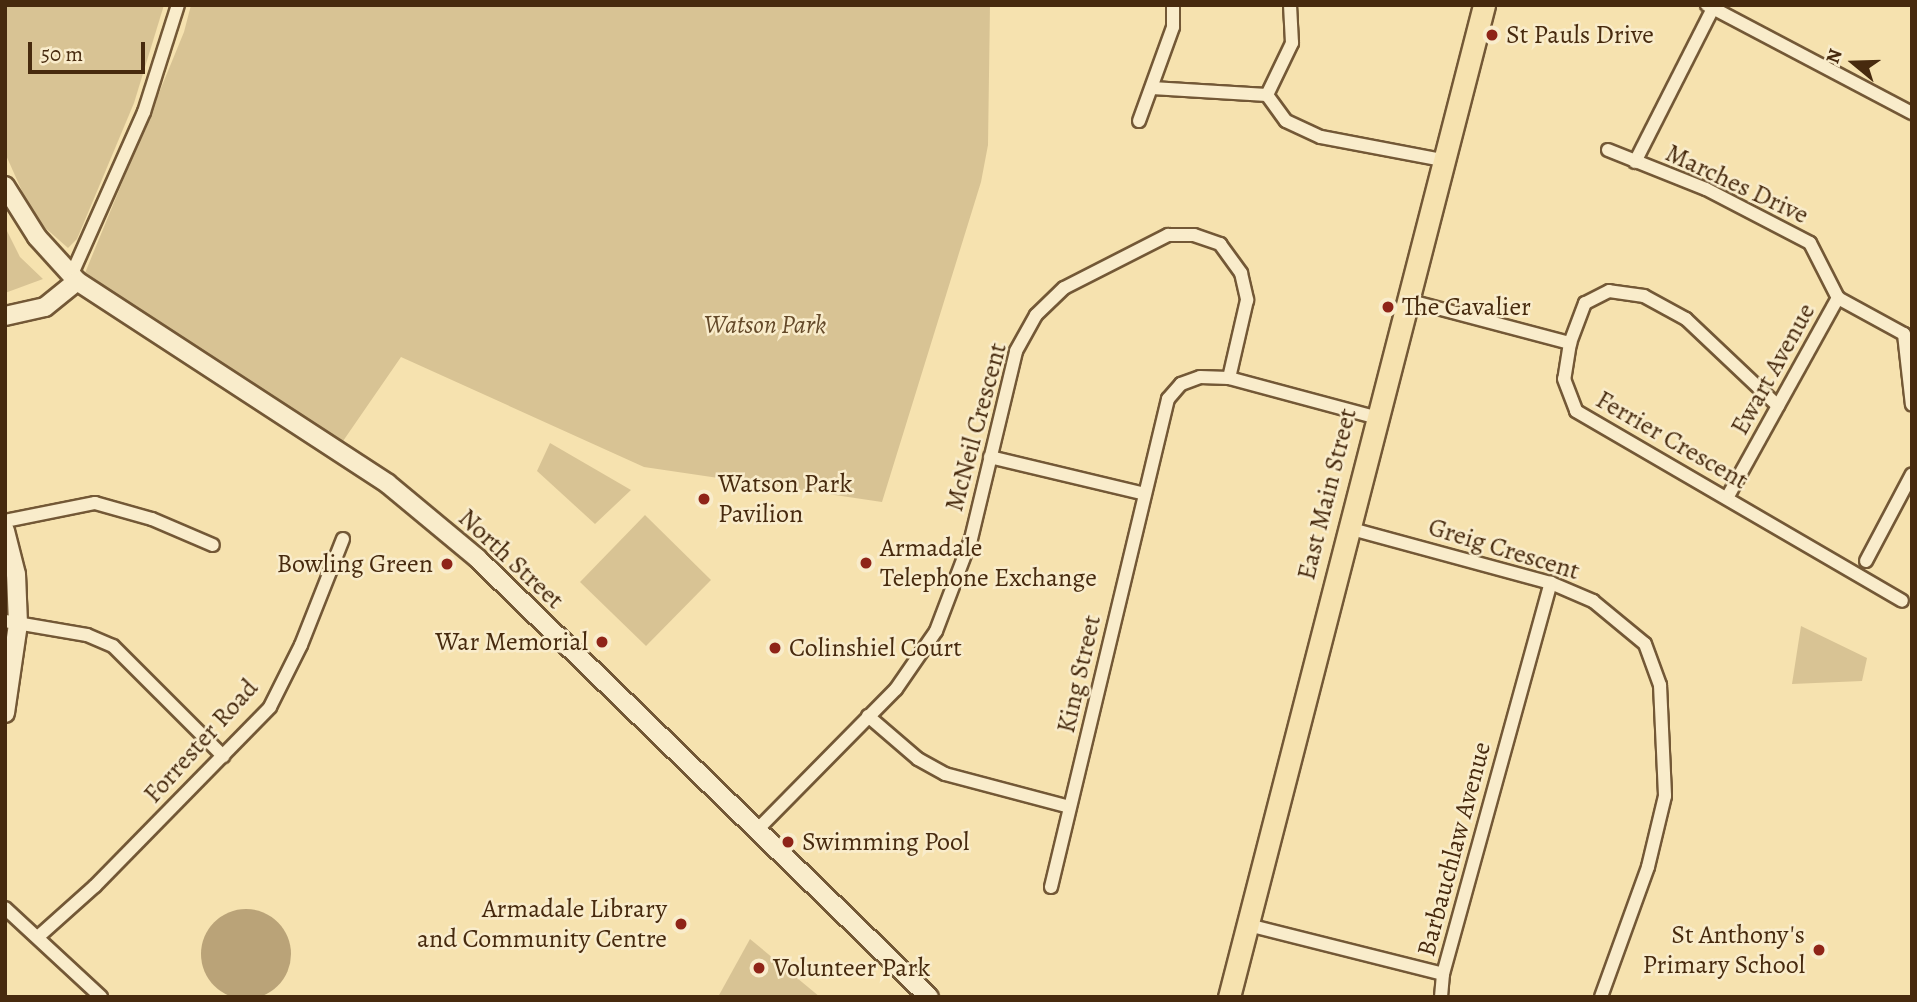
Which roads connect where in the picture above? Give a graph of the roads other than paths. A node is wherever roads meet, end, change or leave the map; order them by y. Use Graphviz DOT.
graph roads {
  1 [pos="178,5"];
  2 [pos="1173,5"];
  3 [pos="1290,5"];
  4 [pos="1484,5"];
  5 [pos="1710,7"];
  6 [pos="1152,88"];
  7 [pos="1267,94"];
  8 [pos="1912,113"];
  9 [pos="1139,121"];
  10 [pos="1608,150"];
  11 [pos="1443,160"];
  12 [pos="1635,162"];
  13 [pos="5,186"];
  14 [pos="74,279"];
  15 [pos="1838,298"];
  16 [pos="1407,300"];
  17 [pos="5,316"];
  18 [pos="1570,343"];
  19 [pos="1229,378"];
  20 [pos="1912,405"];
  21 [pos="1779,406"];
  22 [pos="1375,417"];
  23 [pos="990,457"];
  24 [pos="1912,474"];
  25 [pos="1145,494"];
  26 [pos="1727,498"];
  27 [pos="5,521"];
  28 [pos="1348,528"];
  29 [pos="5,531"];
  30 [pos="343,539"];
  31 [pos="213,545"];
  32 [pos="1866,561"];
  33 [pos="1550,583"];
  34 [pos="1902,601"];
  35 [pos="12,623"];
  36 [pos="5,713"];
  37 [pos="868,716"];
  38 [pos="223,756"];
  39 [pos="1070,807"];
  40 [pos="756,831"];
  41 [pos="1051,887"];
  42 [pos="5,908"];
  43 [pos="1248,926"];
  44 [pos="39,936"];
  45 [pos="1443,974"];
  46 [pos="101,997"];
  47 [pos="929,997"];
  48 [pos="1229,997"];
  49 [pos="1441,997"];
  50 [pos="1601,997"];
  1 -- 14 [label="street"];
  2 -- 6 [label="street"];
  3 -- 7 [label="street"];
  4 -- 11 [label="main road, East Main Street"];
  5 -- 8 [label="street"];
  5 -- 12 [label="street"];
  6 -- 7 [label="street"];
  6 -- 9 [label="street"];
  7 -- 11 [label="street"];
  10 -- 12 [label="street, Marches Drive"];
  11 -- 16 [label="main road, East Main Street"];
  12 -- 15 [label="street, Marches Drive"];
  13 -- 14 [label="main road, North Street"];
  14 -- 17 [label="main road"];
  14 -- 40 [label="main road, North Street"];
  15 -- 20 [label="street"];
  15 -- 21 [label="street, Ewart Avenue"];
  16 -- 18 [label="street"];
  16 -- 22 [label="main road, East Main Street"];
  18 -- 21 [label="street, Ferrier Crescent"];
  18 -- 26 [label="street, Ferrier Crescent"];
  19 -- 22 [label="street, King Street"];
  19 -- 23 [label="street, McNeil Crescent"];
  19 -- 25 [label="street, King Street"];
  21 -- 26 [label="street, Ewart Avenue"];
  22 -- 28 [label="main road, East Main Street"];
  23 -- 25 [label="street"];
  23 -- 37 [label="street, McNeil Crescent"];
  24 -- 32 [label="street"];
  25 -- 39 [label="street, King Street"];
  26 -- 34 [label="street, Ferrier Crescent"];
  27 -- 31 [label="street"];
  28 -- 33 [label="street, Greig Crescent"];
  28 -- 43 [label="main road, East Main Street"];
  29 -- 35 [label="main road"];
  30 -- 38 [label="street, Forrester Road"];
  33 -- 45 [label="street, Barbauchlaw Avenue"];
  33 -- 50 [label="street, Greig Crescent"];
  35 -- 36 [label="main road"];
  35 -- 38 [label="street"];
  37 -- 39 [label="street"];
  37 -- 40 [label="street, McNeil Crescent"];
  38 -- 44 [label="street, Forrester Road"];
  39 -- 41 [label="street, King Street"];
  40 -- 47 [label="main road, North Street"];
  42 -- 44 [label="street"];
  43 -- 45 [label="street, Barbauchlaw Avenue"];
  43 -- 48 [label="main road, East Main Street"];
  44 -- 46 [label="street"];
  45 -- 49 [label="street"];
}
